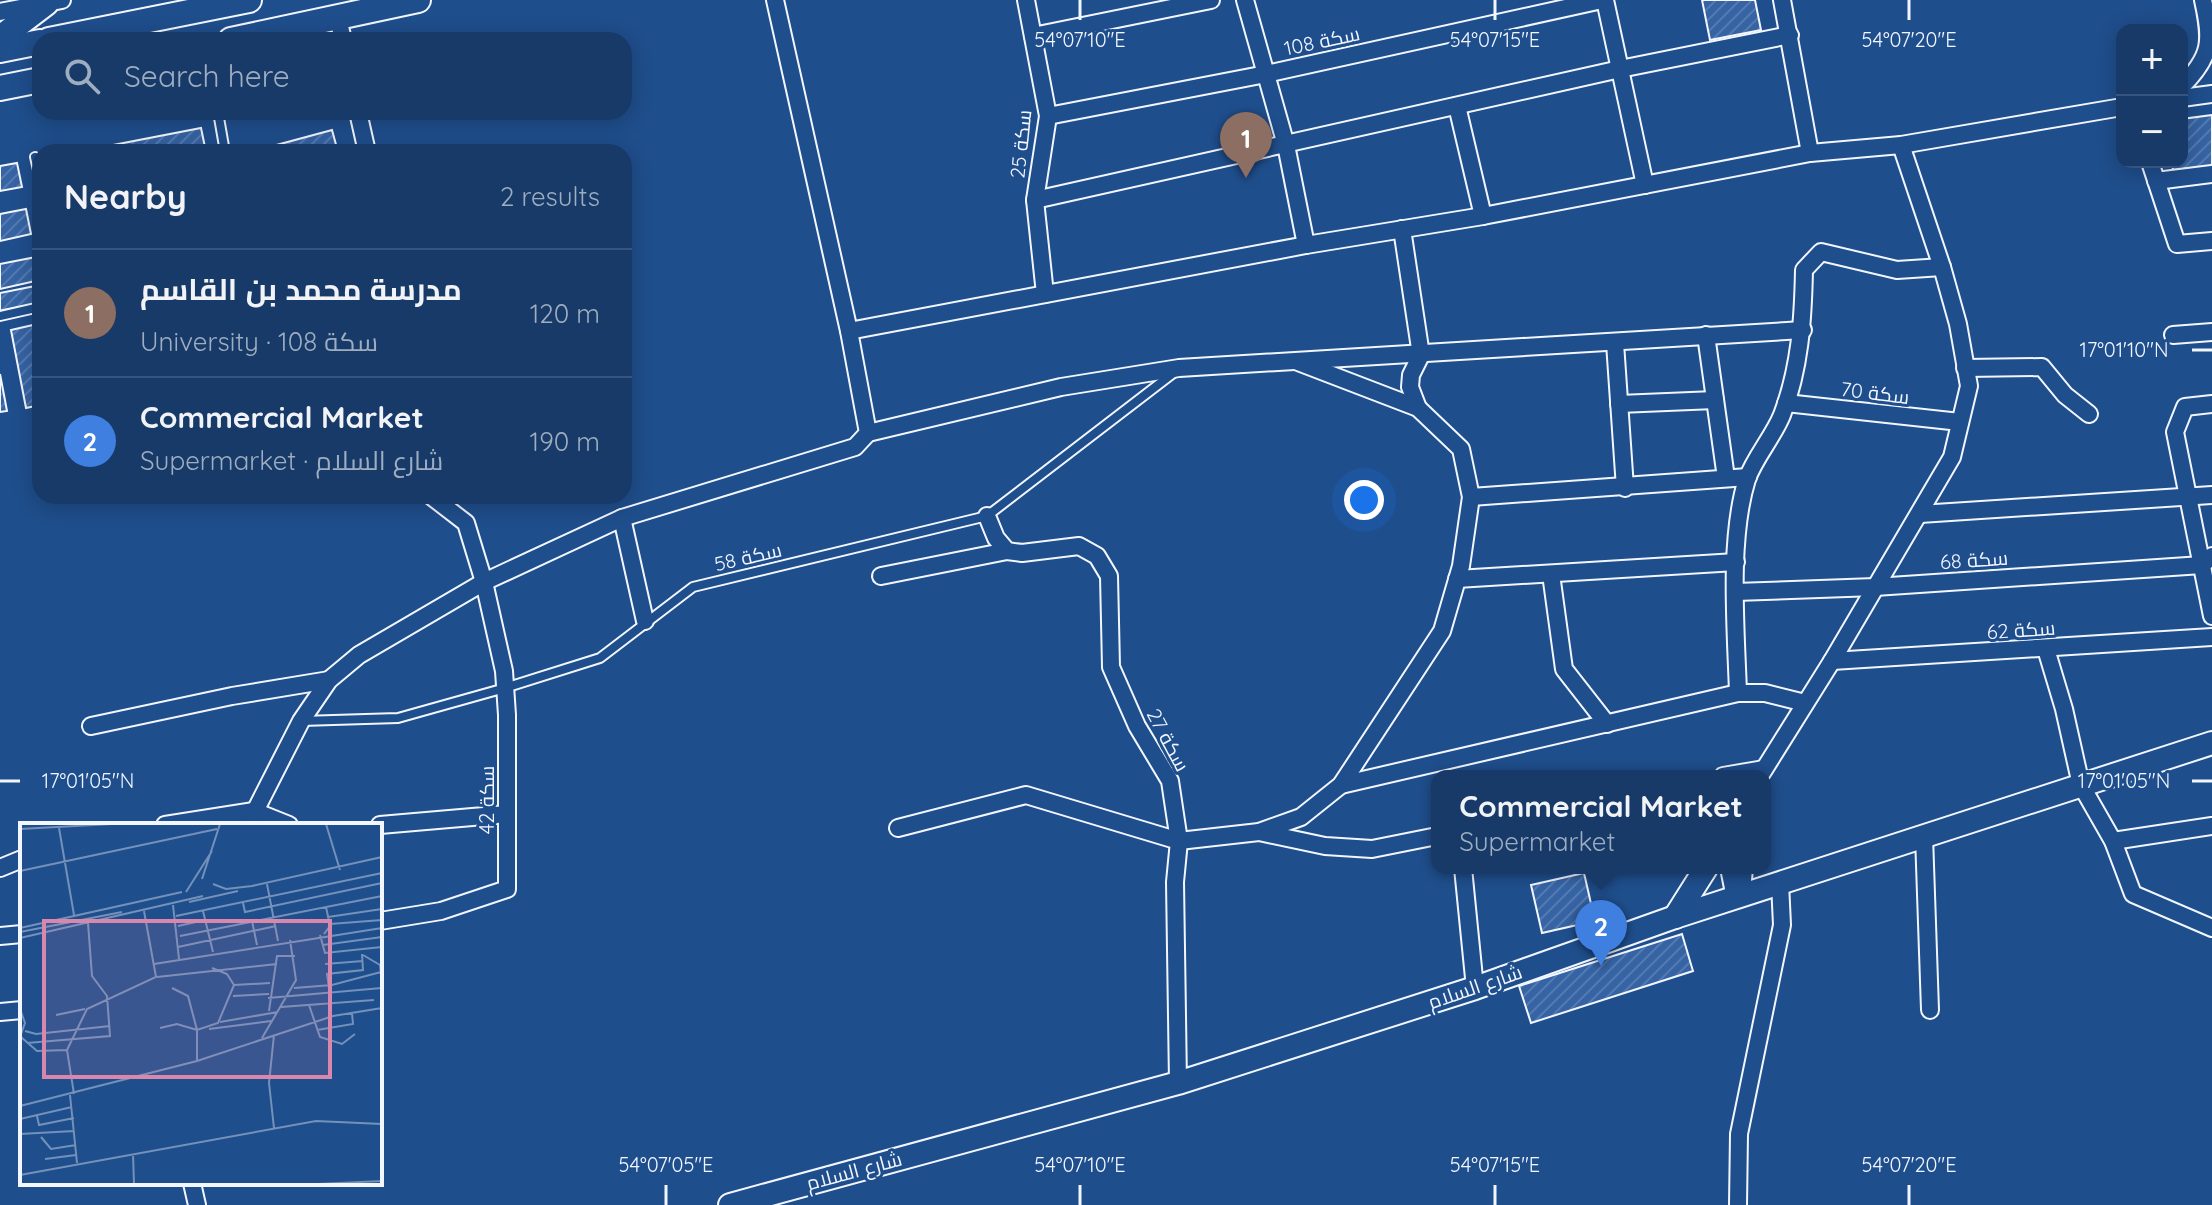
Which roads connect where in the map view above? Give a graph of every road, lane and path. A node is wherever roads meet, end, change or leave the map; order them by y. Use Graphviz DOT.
graph roads {
  1 [pos="249,0"];
  2 [pos="418,0"];
  3 [pos="775,0"];
  4 [pos="1026,0"];
  5 [pos="1211,0"];
  6 [pos="1245,0"];
  7 [pos="1604,0"];
  8 [pos="1782,0"];
  9 [pos="2203,0"];
  10 [pos="54,2"];
  11 [pos="0,12"];
  12 [pos="2210,18"];
  13 [pos="341,29"];
  14 [pos="89,32"];
  15 [pos="311,32"];
  16 [pos="1790,35"];
  17 [pos="1033,36"];
  18 [pos="0,38"];
  19 [pos="32,44"];
  20 [pos="0,50"];
  21 [pos="1620,69"];
  22 [pos="1266,74"];
  23 [pos="2188,80"];
  24 [pos="32,82"];
  25 [pos="0,88"];
  26 [pos="2212,94"];
  27 [pos="2188,97"];
  28 [pos="1457,106"];
  29 [pos="2116,108"];
  30 [pos="1048,116"];
  31 [pos="219,120"];
  32 [pos="360,120"];
  33 [pos="224,144"];
  34 [pos="365,144"];
  35 [pos="1286,145"];
  36 [pos="1901,145"];
  37 [pos="1810,153"];
  38 [pos="2152,168"];
  39 [pos="2212,174"];
  40 [pos="2156,181"];
  41 [pos="1645,185"];
  42 [pos="1035,200"];
  43 [pos="1483,216"];
  44 [pos="1402,229"];
  45 [pos="2212,241"];
  46 [pos="1306,245"];
  47 [pos="1942,267"];
  48 [pos="1045,294"];
  49 [pos="32,309"];
  50 [pos="0,316"];
  51 [pos="1803,330"];
  52 [pos="849,331"];
  53 [pos="2212,332"];
  54 [pos="1706,335"];
  55 [pos="2173,335"];
  56 [pos="1615,343"];
  57 [pos="1421,355"];
  58 [pos="1298,362"];
  59 [pos="1179,368"];
  60 [pos="1965,368"];
  61 [pos="1715,400"];
  62 [pos="1786,403"];
  63 [pos="1619,404"];
  64 [pos="2212,404"];
  65 [pos="1418,408"];
  66 [pos="2089,414"];
  67 [pos="1960,422"];
  68 [pos="868,433"];
  69 [pos="1748,477"];
  70 [pos="1726,478"];
  71 [pos="1625,488"];
  72 [pos="2212,495"];
  73 [pos="1471,497"];
  74 [pos="2188,497"];
  75 [pos="441,504"];
  76 [pos="1920,514"];
  77 [pos="987,516"];
  78 [pos="622,518"];
  79 [pos="1007,551"];
  80 [pos="2207,560"];
  81 [pos="1736,562"];
  82 [pos="1551,574"];
  83 [pos="881,576"];
  84 [pos="1457,579"];
  85 [pos="484,582"];
  86 [pos="1875,587"];
  87 [pos="1735,592"];
  88 [pos="2212,616"];
  89 [pos="645,621"];
  90 [pos="2212,637"];
  91 [pos="2046,649"];
  92 [pos="1832,661"];
  93 [pos="329,680"];
  94 [pos="505,688"];
  95 [pos="1738,693"];
  96 [pos="1805,703"];
  97 [pos="301,721"];
  98 [pos="1607,724"];
  99 [pos="91,726"];
  100 [pos="2212,743"];
  101 [pos="1763,770"];
  102 [pos="1341,785"];
  103 [pos="2081,785"];
  104 [pos="507,814"];
  105 [pos="251,818"];
  106 [pos="190,823"];
  107 [pos="278,823"];
  108 [pos="382,825"];
  109 [pos="2212,826"];
  110 [pos="898,828"];
  111 [pos="1259,832"];
  112 [pos="1924,836"];
  113 [pos="1431,837"];
  114 [pos="1179,841"];
  115 [pos="2113,841"];
  116 [pos="20,860"];
  117 [pos="0,868"];
  118 [pos="1464,874"];
  119 [pos="1702,874"];
  120 [pos="1730,874"];
  121 [pos="1744,874"];
  122 [pos="1772,876"];
  123 [pos="1735,898"];
  124 [pos="1675,917"];
  125 [pos="382,921"];
  126 [pos="2212,928"];
  127 [pos="20,934"];
  128 [pos="0,936"];
  129 [pos="1475,988"];
  130 [pos="20,1010"];
  131 [pos="1930,1010"];
  132 [pos="0,1012"];
  133 [pos="1178,1083"];
  134 [pos="192,1185"];
  135 [pos="197,1205"];
  136 [pos="730,1205"];
  137 [pos="1738,1205"];
  1 -- 14 [label="main road"];
  2 -- 13 [label="main road"];
  3 -- 52 [label="street"];
  4 -- 17 [label="street, سكة 25"];
  5 -- 17 [label="street"];
  6 -- 22 [label="street"];
  7 -- 21 [label="street"];
  7 -- 22 [label="street, سكة 108"];
  8 -- 16 [label="street"];
  9 -- 12 [label="street"];
  10 -- 11 [label="street"];
  10 -- 18 [label="main road"];
  12 -- 23 [label="street"];
  13 -- 15 [label="main road"];
  16 -- 21 [label="street"];
  16 -- 37 [label="street"];
  17 -- 30 [label="street, سكة 25"];
  19 -- 20 [label="main road"];
  21 -- 28 [label="street"];
  21 -- 41 [label="street"];
  22 -- 30 [label="street, سكة 108"];
  22 -- 35 [label="street"];
  24 -- 25 [label="main road"];
  26 -- 27 [label="street"];
  28 -- 35 [label="street"];
  28 -- 43 [label="street"];
  29 -- 36 [label="street"];
  30 -- 42 [label="street, سكة 25"];
  31 -- 33 [label="lane"];
  32 -- 34 [label="street"];
  35 -- 42 [label="street"];
  35 -- 46 [label="street"];
  36 -- 37 [label="street"];
  36 -- 47 [label="street"];
  37 -- 41 [label="street"];
  38 -- 40 [label="street"];
  39 -- 40 [label="street"];
  40 -- 45 [label="street"];
  41 -- 43 [label="street"];
  42 -- 48 [label="street, سكة 25"];
  43 -- 44 [label="street"];
  44 -- 46 [label="street"];
  44 -- 57 [label="street"];
  46 -- 48 [label="street"];
  47 -- 51 [label="street"];
  47 -- 60 [label="street"];
  48 -- 52 [label="street"];
  49 -- 50 [label="lane"];
  51 -- 54 [label="street"];
  51 -- 62 [label="street"];
  52 -- 68 [label="street"];
  53 -- 55 [label="street"];
  54 -- 56 [label="street"];
  54 -- 61 [label="street"];
  56 -- 57 [label="street"];
  56 -- 63 [label="street"];
  57 -- 58 [label="street"];
  57 -- 65 [label="street"];
  58 -- 59 [label="street"];
  58 -- 65 [label="street"];
  59 -- 68 [label="street"];
  59 -- 77 [label="lane, سكة 58"];
  60 -- 66 [label="street"];
  60 -- 67 [label="street"];
  61 -- 63 [label="street"];
  61 -- 70 [label="street"];
  62 -- 67 [label="street, سكة 70"];
  62 -- 69 [label="street"];
  63 -- 71 [label="street"];
  64 -- 74 [label="street"];
  65 -- 73 [label="street"];
  67 -- 76 [label="street"];
  68 -- 78 [label="street"];
  69 -- 70 [label="street"];
  69 -- 81 [label="street"];
  70 -- 71 [label="street"];
  71 -- 73 [label="street"];
  72 -- 74 [label="street"];
  73 -- 84 [label="street"];
  74 -- 76 [label="street"];
  74 -- 80 [label="street"];
  75 -- 85 [label="street, سكة 42"];
  76 -- 86 [label="street"];
  77 -- 79 [label="street"];
  77 -- 89 [label="lane, سكة 58"];
  78 -- 85 [label="street"];
  78 -- 89 [label="street"];
  79 -- 83 [label="street"];
  79 -- 114 [label="street, سكة 27"];
  80 -- 86 [label="street, سكة 68"];
  80 -- 88 [label="street"];
  81 -- 82 [label="street"];
  81 -- 87 [label="street"];
  82 -- 84 [label="street"];
  82 -- 98 [label="street"];
  84 -- 102 [label="street"];
  85 -- 93 [label="street"];
  85 -- 94 [label="street, سكة 42"];
  86 -- 87 [label="street, سكة 68"];
  86 -- 92 [label="street"];
  87 -- 95 [label="street"];
  89 -- 94 [label="lane, سكة 58"];
  90 -- 91 [label="street, سكة 62"];
  91 -- 92 [label="street, سكة 62"];
  91 -- 103 [label="street"];
  92 -- 96 [label="street"];
  93 -- 97 [label="street"];
  93 -- 99 [label="street"];
  94 -- 97 [label="lane, سكة 58"];
  94 -- 104 [label="street, سكة 42"];
  95 -- 96 [label="street"];
  95 -- 98 [label="street"];
  96 -- 101 [label="street"];
  97 -- 105 [label="street"];
  98 -- 102 [label="street"];
  100 -- 103 [label="street, شارع السلام"];
  102 -- 111 [label="street"];
  103 -- 112 [label="street, شارع السلام"];
  103 -- 115 [label="street"];
  104 -- 108 [label="street"];
  104 -- 125 [label="street, سكة 42"];
  105 -- 106 [label="street"];
  105 -- 107 [label="street"];
  109 -- 115 [label="street"];
  110 -- 114 [label="street"];
  111 -- 113 [label="street"];
  111 -- 114 [label="street"];
  112 -- 122 [label="street, شارع السلام"];
  112 -- 131 [label="street"];
  114 -- 133 [label="street, سكة 27"];
  115 -- 126 [label="street"];
  116 -- 117 [label="street"];
  118 -- 129 [label="street"];
  119 -- 124 [label="street"];
  120 -- 123 [label="street"];
  121 -- 123 [label="street"];
  122 -- 123 [label="street, شارع السلام"];
  122 -- 137 [label="street"];
  123 -- 124 [label="street, شارع السلام"];
  124 -- 129 [label="street, شارع السلام"];
  127 -- 128 [label="street"];
  129 -- 133 [label="street, شارع السلام"];
  130 -- 132 [label="street"];
  133 -- 136 [label="street, شارع السلام"];
  134 -- 135 [label="street"];
}
